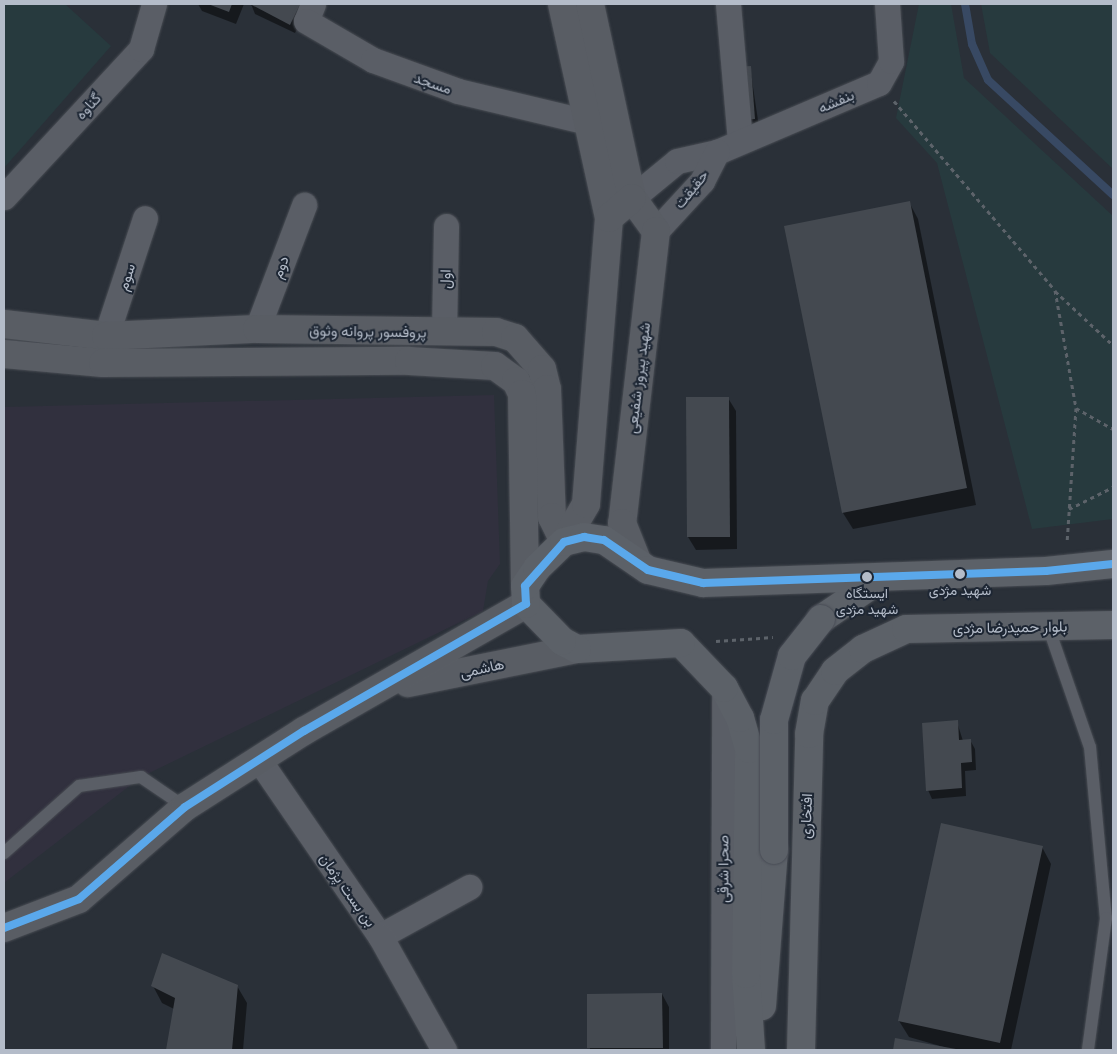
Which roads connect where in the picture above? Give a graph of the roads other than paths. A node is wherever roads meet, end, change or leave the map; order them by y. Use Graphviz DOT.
graph roads {
  1 [pos="154,4"];
  2 [pos="313,4"];
  3 [pos="562,4"];
  4 [pos="590,4"];
  5 [pos="728,4"];
  6 [pos="887,4"];
  7 [pos="587,122"];
  8 [pos="740,141"];
  9 [pos="717,152"];
  10 [pos="4,198"];
  11 [pos="632,198"];
  12 [pos="304,204"];
  13 [pos="145,218"];
  14 [pos="608,218"];
  15 [pos="446,226"];
  16 [pos="656,231"];
  17 [pos="4,324"];
  18 [pos="257,329"];
  19 [pos="444,332"];
  20 [pos="106,336"];
  21 [pos="4,354"];
  22 [pos="256,362"];
  23 [pos="103,363"];
  24 [pos="596,409"];
  25 [pos="548,420"];
  26 [pos="564,542"];
  27 [pos="638,563"];
  28 [pos="1113,564"];
  29 [pos="884,577"];
  30 [pos="526,595"];
  31 [pos="1113,625"];
  32 [pos="1048,626"];
  33 [pos="906,629"];
  34 [pos="577,649"];
  35 [pos="387,688"];
  36 [pos="724,688"];
  37 [pos="258,760"];
  38 [pos="186,807"];
  39 [pos="4,853"];
  40 [pos="469,887"];
  41 [pos="4,928"];
  42 [pos="380,936"];
  43 [pos="802,995"];
  44 [pos="444,1050"];
  45 [pos="723,1050"];
  46 [pos="751,1050"];
  47 [pos="758,1050"];
  48 [pos="801,1050"];
  49 [pos="819,1050"];
  50 [pos="1088,1050"];
  1 -- 10 [label="street, گناوه"];
  2 -- 7 [label="street, مسجد"];
  3 -- 7 [label="main road"];
  4 -- 11 [label="main road"];
  5 -- 8 [label="street"];
  6 -- 8 [label="street, بنفشه"];
  7 -- 14 [label="main road"];
  8 -- 9 [label="street, بنفشه"];
  9 -- 11 [label="street, حقیقت"];
  9 -- 16 [label="street, حقیقت"];
  11 -- 14 [label="main road"];
  11 -- 16 [label="main road"];
  12 -- 18 [label="street, دوم"];
  13 -- 20 [label="street, سوم"];
  14 -- 24 [label="main road"];
  15 -- 19 [label="street, اول"];
  16 -- 27 [label="main road, شهید پیروز شفیعی"];
  17 -- 20 [label="main road, پروفسور پروانه وثوق"];
  18 -- 19 [label="main road, پروفسور پروانه وثوق"];
  18 -- 20 [label="main road, پروفسور پروانه وثوق"];
  18 -- 22 [label="main road"];
  19 -- 25 [label="main road, پروفسور پروانه وثوق"];
  20 -- 23 [label="main road"];
  21 -- 23 [label="main road, پروفسور پروانه وثوق"];
  22 -- 23 [label="main road, پروفسور پروانه وثوق"];
  22 -- 30 [label="main road, پروفسور پروانه وثوق"];
  24 -- 25 [label="main road"];
  24 -- 26 [label="main road"];
  25 -- 26 [label="main road, پروفسور پروانه وثوق"];
  26 -- 27 [label="main road"];
  26 -- 30 [label="main road"];
  27 -- 29 [label="main road"];
  28 -- 29 [label="main road"];
  29 -- 47 [label="main road, bridge"];
  30 -- 34 [label="main road"];
  30 -- 35 [label="main road, هاشمی"];
  31 -- 32 [label="main road, بلوار حمیدرضا مژدی"];
  32 -- 33 [label="main road, بلوار حمیدرضا مژدی"];
  32 -- 50 [label="lane"];
  33 -- 43 [label="main road, افتخاری"];
  34 -- 35 [label="main road, هاشمی"];
  34 -- 36 [label="main road"];
  35 -- 37 [label="main road, هاشمی"];
  36 -- 45 [label="street, صحرا شرقی"];
  36 -- 46 [label="main road"];
  37 -- 38 [label="main road, هاشمی"];
  37 -- 42 [label="street, بن بست پژمان"];
  38 -- 39 [label="lane"];
  38 -- 41 [label="main road, هاشمی"];
  40 -- 42 [label="street, بن بست پژمان"];
  42 -- 44 [label="street"];
  43 -- 48 [label="main road, افتخاری"];
  43 -- 49 [label="main road"];
}
